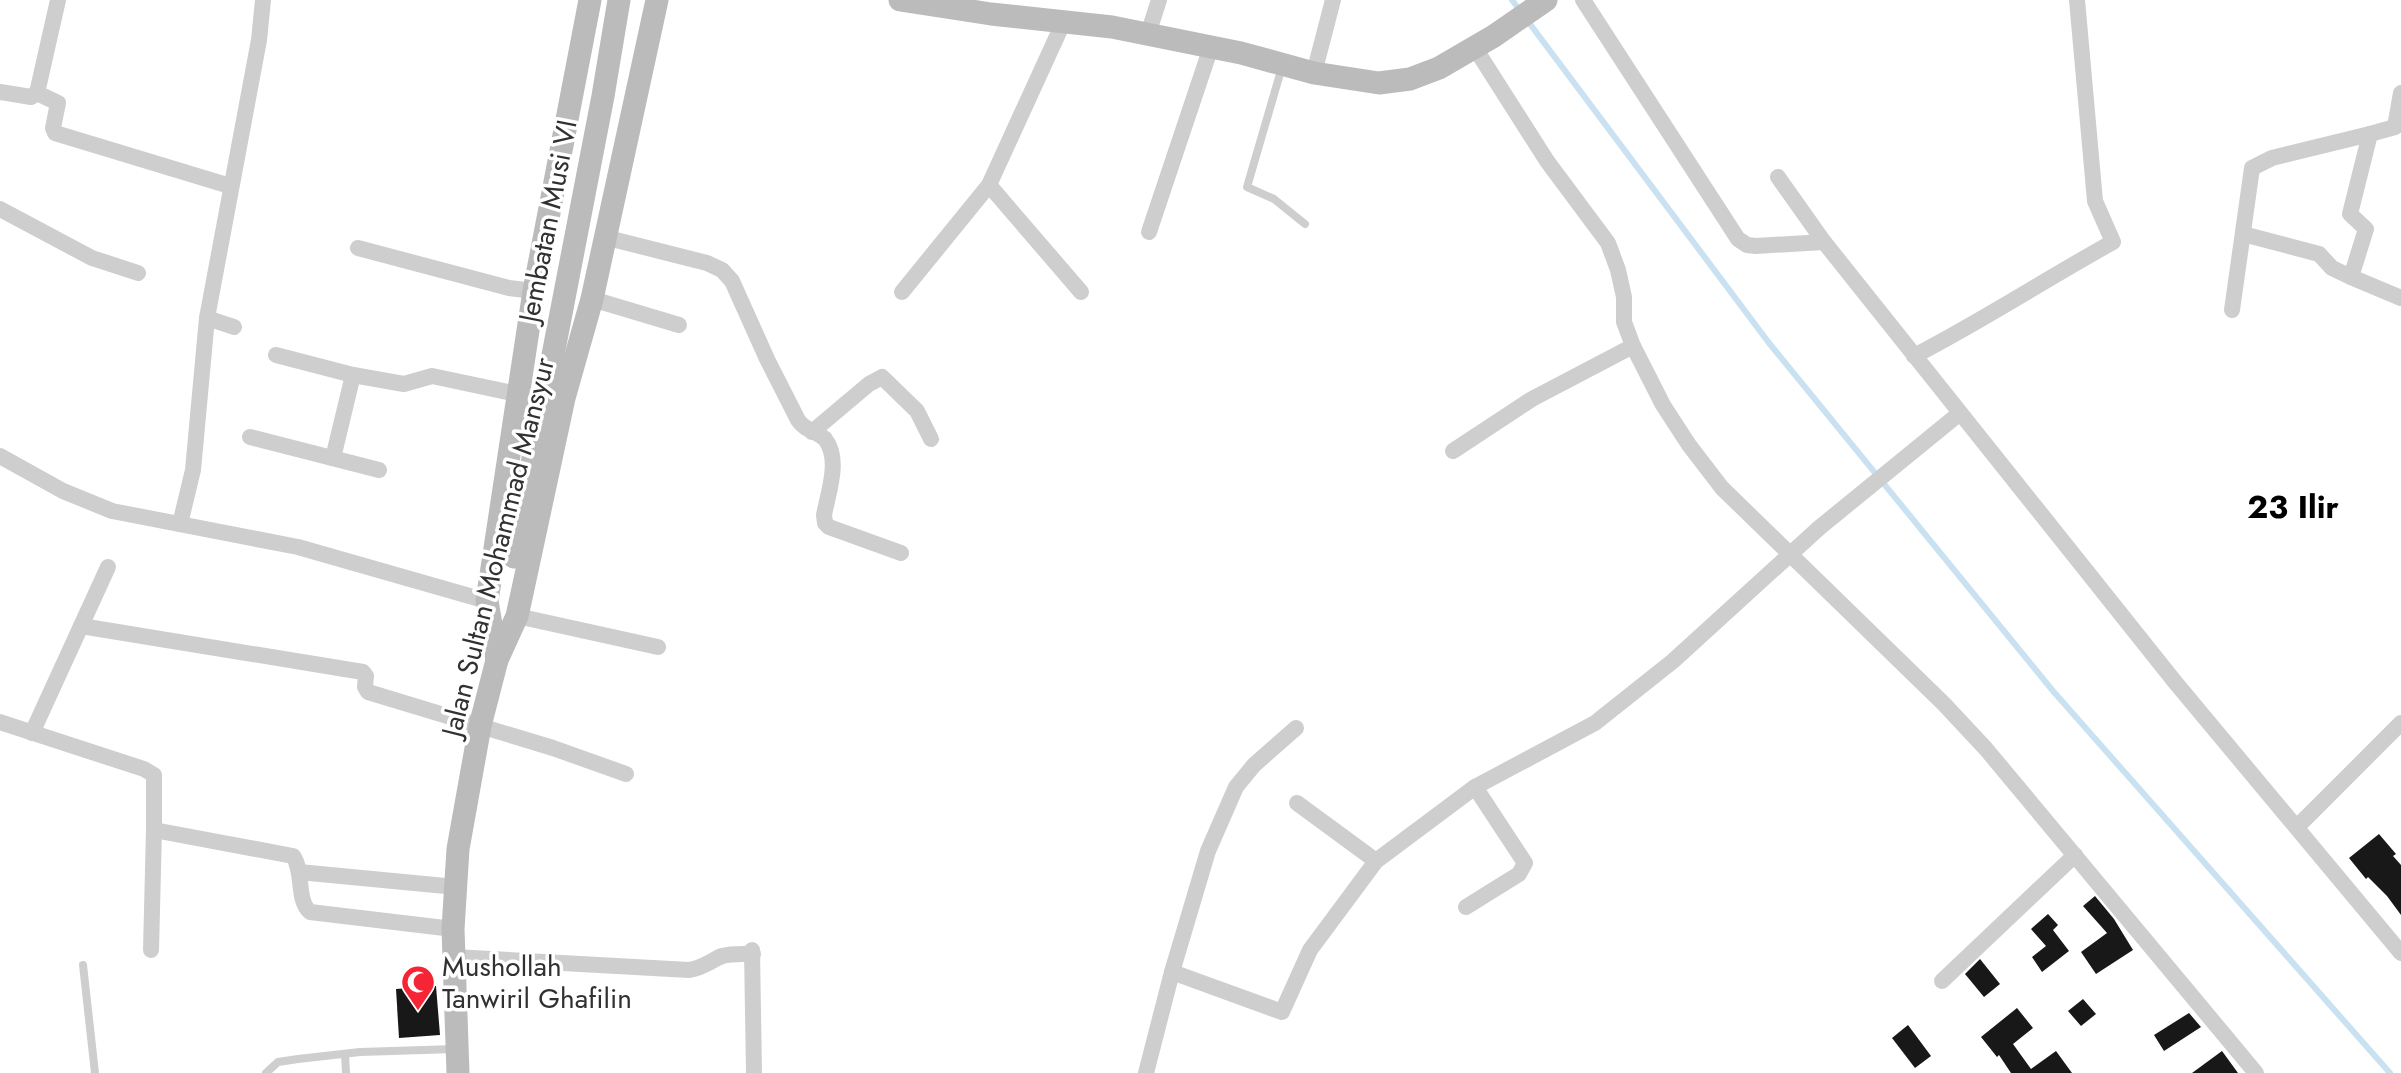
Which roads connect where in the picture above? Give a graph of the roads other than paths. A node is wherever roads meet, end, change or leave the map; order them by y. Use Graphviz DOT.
graph roads {
  1 [pos="58,0"];
  2 [pos="263,0"];
  3 [pos="590,0"];
  4 [pos="619,0"];
  5 [pos="657,0"];
  6 [pos="900,0"];
  7 [pos="1159,0"];
  8 [pos="1333,0"];
  9 [pos="1546,0"];
  10 [pos="1583,0"];
  11 [pos="2077,0"];
  12 [pos="993,7"];
  13 [pos="1064,20"];
  14 [pos="1148,34"];
  15 [pos="1484,42"];
  16 [pos="1211,47"];
  17 [pos="1279,63"];
  18 [pos="1314,73"];
  19 [pos="0,92"];
  20 [pos="37,93"];
  21 [pos="2401,93"];
  22 [pos="2370,134"];
  23 [pos="1778,177"];
  24 [pos="989,185"];
  25 [pos="230,186"];
  26 [pos="0,209"];
  27 [pos="1305,224"];
  28 [pos="1149,233"];
  29 [pos="2243,234"];
  30 [pos="604,237"];
  31 [pos="1824,242"];
  32 [pos="358,248"];
  33 [pos="138,274"];
  34 [pos="2351,277"];
  35 [pos="534,291"];
  36 [pos="902,292"];
  37 [pos="1081,292"];
  38 [pos="592,299"];
  39 [pos="2401,299"];
  40 [pos="2232,310"];
  41 [pos="207,318"];
  42 [pos="679,326"];
  43 [pos="234,327"];
  44 [pos="1633,346"];
  45 [pos="276,355"];
  46 [pos="1914,356"];
  47 [pos="353,375"];
  48 [pos="517,394"];
  49 [pos="1960,413"];
  50 [pos="812,432"];
  51 [pos="250,437"];
  52 [pos="932,439"];
  53 [pos="1454,451"];
  54 [pos="0,456"];
  55 [pos="333,458"];
  56 [pos="379,470"];
  57 [pos="180,524"];
  58 [pos="901,554"];
  59 [pos="1790,554"];
  60 [pos="108,567"];
  61 [pos="487,601"];
  62 [pos="517,616"];
  63 [pos="81,626"];
  64 [pos="658,648"];
  65 [pos="496,660"];
  66 [pos="0,722"];
  67 [pos="2401,723"];
  68 [pos="481,726"];
  69 [pos="1296,728"];
  70 [pos="32,733"];
  71 [pos="626,774"];
  72 [pos="1475,787"];
  73 [pos="1297,803"];
  74 [pos="2297,827"];
  75 [pos="154,830"];
  76 [pos="2075,855"];
  77 [pos="1376,861"];
  78 [pos="299,872"];
  79 [pos="456,887"];
  80 [pos="1466,908"];
  81 [pos="453,929"];
  82 [pos="151,950"];
  83 [pos="2401,953"];
  84 [pos="454,957"];
  85 [pos="83,965"];
  86 [pos="1172,972"];
  87 [pos="1942,981"];
  88 [pos="458,1049"];
  89 [pos="345,1054"];
  90 [pos="95,1073"];
  91 [pos="265,1073"];
  92 [pos="346,1073"];
  93 [pos="458,1073"];
  94 [pos="754,1073"];
  95 [pos="1146,1073"];
  96 [pos="2256,1073"];
  1 -- 20 [label="street"];
  2 -- 25 [label="street"];
  3 -- 35 [label="street"];
  4 -- 65 [label="street, Jembatan Musi VI"];
  5 -- 30 [label="street, Jalan Sultan Mohammad Mansyur"];
  6 -- 12 [label="street"];
  7 -- 14 [label="street"];
  8 -- 18 [label="street"];
  9 -- 15 [label="street"];
  10 -- 31 [label="street"];
  11 -- 46 [label="street"];
  12 -- 13 [label="street"];
  13 -- 14 [label="street"];
  13 -- 24 [label="street"];
  14 -- 16 [label="street"];
  15 -- 18 [label="street"];
  15 -- 44 [label="street"];
  16 -- 17 [label="street"];
  16 -- 28 [label="street"];
  17 -- 18 [label="street"];
  17 -- 27 [label="lane"];
  19 -- 20 [label="street"];
  20 -- 25 [label="street"];
  21 -- 22 [label="street"];
  22 -- 29 [label="street"];
  22 -- 34 [label="street"];
  23 -- 31 [label="street"];
  24 -- 36 [label="street"];
  24 -- 37 [label="street"];
  25 -- 41 [label="street"];
  26 -- 33 [label="street"];
  29 -- 34 [label="street"];
  29 -- 40 [label="street"];
  30 -- 38 [label="street, Jalan Sultan Mohammad Mansyur"];
  30 -- 50 [label="street"];
  31 -- 46 [label="street"];
  32 -- 35 [label="street"];
  34 -- 39 [label="street"];
  35 -- 48 [label="street"];
  38 -- 42 [label="street"];
  38 -- 62 [label="street, Jalan Sultan Mohammad Mansyur"];
  41 -- 43 [label="street"];
  41 -- 57 [label="street"];
  44 -- 53 [label="street"];
  44 -- 59 [label="street"];
  45 -- 47 [label="street"];
  46 -- 49 [label="street"];
  47 -- 48 [label="street"];
  47 -- 55 [label="street"];
  48 -- 61 [label="street"];
  49 -- 59 [label="street"];
  49 -- 74 [label="street"];
  50 -- 52 [label="street"];
  50 -- 58 [label="street"];
  51 -- 55 [label="street"];
  54 -- 57 [label="street"];
  55 -- 56 [label="street"];
  57 -- 61 [label="street"];
  59 -- 72 [label="street"];
  59 -- 76 [label="street"];
  60 -- 63 [label="street"];
  61 -- 65 [label="street"];
  62 -- 64 [label="street"];
  62 -- 65 [label="street, Jalan Sultan Mohammad Mansyur"];
  63 -- 68 [label="street"];
  63 -- 70 [label="street"];
  65 -- 68 [label="street, Jalan Sultan Mohammad Mansyur"];
  66 -- 70 [label="street"];
  67 -- 74 [label="street"];
  68 -- 71 [label="street"];
  68 -- 79 [label="street, Jalan Sultan Mohammad Mansyur"];
  69 -- 86 [label="street"];
  70 -- 75 [label="street"];
  72 -- 77 [label="street"];
  72 -- 80 [label="street"];
  73 -- 77 [label="street"];
  74 -- 83 [label="street"];
  75 -- 78 [label="street"];
  75 -- 82 [label="street"];
  76 -- 87 [label="street"];
  76 -- 96 [label="street"];
  77 -- 86 [label="street"];
  78 -- 79 [label="street"];
  78 -- 81 [label="street"];
  79 -- 81 [label="street, Jalan Sultan Mohammad Mansyur"];
  81 -- 84 [label="street, Jalan Sultan Mohammad Mansyur"];
  84 -- 88 [label="street, Jalan Sultan Mohammad Mansyur"];
  84 -- 94 [label="street"];
  85 -- 90 [label="lane"];
  86 -- 95 [label="street"];
  88 -- 89 [label="lane"];
  88 -- 93 [label="street, Jalan Sultan Mohammad Mansyur"];
  89 -- 91 [label="lane"];
  89 -- 92 [label="lane"];
}
